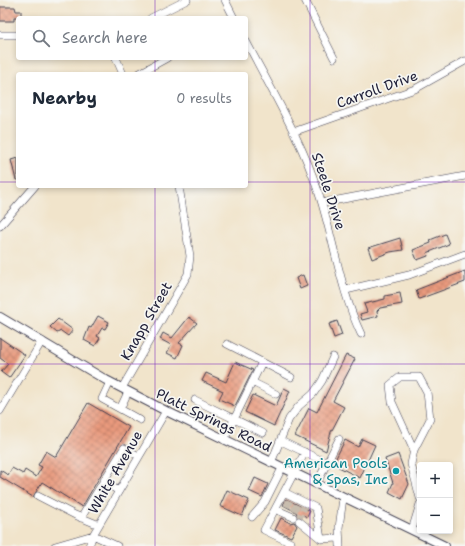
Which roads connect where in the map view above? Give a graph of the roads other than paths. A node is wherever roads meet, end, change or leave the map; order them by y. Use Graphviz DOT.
graph roads {
  1 [pos="187,0"];
  2 [pos="225,0"];
  3 [pos="305,0"];
  4 [pos="155,16"];
  5 [pos="233,16"];
  6 [pos="16,35"];
  7 [pos="0,36"];
  8 [pos="248,45"];
  9 [pos="334,58"];
  10 [pos="117,60"];
  11 [pos="163,60"];
  12 [pos="465,61"];
  13 [pos="122,72"];
  14 [pos="142,72"];
  15 [pos="293,132"];
  16 [pos="465,176"];
  17 [pos="34,188"];
  18 [pos="179,188"];
  19 [pos="322,203"];
  20 [pos="0,226"];
  21 [pos="465,254"];
  22 [pos="346,290"];
  23 [pos="0,317"];
  24 [pos="361,334"];
  25 [pos="42,341"];
  26 [pos="227,344"];
  27 [pos="333,357"];
  28 [pos="262,362"];
  29 [pos="291,377"];
  30 [pos="110,382"];
  31 [pos="252,382"];
  32 [pos="125,390"];
  33 [pos="276,394"];
  34 [pos="195,400"];
  35 [pos="120,409"];
  36 [pos="0,411"];
  37 [pos="166,411"];
  38 [pos="234,419"];
  39 [pos="140,420"];
  40 [pos="263,433"];
  41 [pos="339,439"];
  42 [pos="224,440"];
  43 [pos="281,441"];
  44 [pos="414,450"];
  45 [pos="305,452"];
  46 [pos="139,456"];
  47 [pos="327,462"];
  48 [pos="271,463"];
  49 [pos="282,468"];
  50 [pos="294,474"];
  51 [pos="103,482"];
  52 [pos="316,485"];
  53 [pos="417,487"];
  54 [pos="119,491"];
  55 [pos="284,492"];
  56 [pos="38,496"];
  57 [pos="343,498"];
  58 [pos="275,509"];
  59 [pos="417,514"];
  60 [pos="252,517"];
  61 [pos="81,518"];
  62 [pos="99,525"];
  63 [pos="412,530"];
  64 [pos="93,535"];
  65 [pos="339,538"];
  66 [pos="321,539"];
  67 [pos="291,543"];
  68 [pos="55,546"];
  69 [pos="89,546"];
  70 [pos="117,546"];
  71 [pos="340,546"];
  72 [pos="445,546"];
  1 -- 4 [label="street"];
  2 -- 5 [label="street"];
  3 -- 9 [label="street"];
  6 -- 7 [label="street"];
  8 -- 15 [label="street, Steele Drive"];
  10 -- 13 [label="street"];
  11 -- 14 [label="street"];
  12 -- 15 [label="street, Carroll Drive"];
  15 -- 19 [label="street, Steele Drive"];
  16 -- 19 [label="street"];
  17 -- 20 [label="street"];
  18 -- 32 [label="street, Knapp Street"];
  19 -- 22 [label="street, Steele Drive"];
  21 -- 22 [label="street"];
  22 -- 24 [label="street, Steele Drive"];
  23 -- 25 [label="main road, Platt Springs Road"];
  25 -- 30 [label="main road, Platt Springs Road"];
  25 -- 36 [label="street"];
  26 -- 28 [label="street"];
  27 -- 43 [label="street"];
  28 -- 29 [label="street"];
  28 -- 31 [label="street"];
  30 -- 32 [label="main road, Platt Springs Road"];
  30 -- 35 [label="street"];
  31 -- 33 [label="street"];
  31 -- 38 [label="street"];
  32 -- 35 [label="street, Knapp Street"];
  32 -- 37 [label="main road, Platt Springs Road"];
  34 -- 38 [label="street"];
  35 -- 39 [label="street"];
  37 -- 42 [label="main road, Platt Springs Road"];
  37 -- 46 [label="street, White Avenue"];
  38 -- 40 [label="street"];
  38 -- 42 [label="street"];
  41 -- 47 [label="street"];
  42 -- 48 [label="main road, Platt Springs Road"];
  43 -- 45 [label="street"];
  43 -- 48 [label="street"];
  44 -- 44 [label="street"];
  44 -- 53 [label="street"];
  45 -- 47 [label="street"];
  45 -- 50 [label="street"];
  46 -- 51 [label="street"];
  46 -- 54 [label="street, White Avenue"];
  47 -- 52 [label="street"];
  48 -- 49 [label="main road, Platt Springs Road"];
  49 -- 50 [label="main road, Platt Springs Road"];
  49 -- 60 [label="street"];
  50 -- 52 [label="main road, Platt Springs Road"];
  50 -- 55 [label="street"];
  51 -- 54 [label="street"];
  51 -- 61 [label="street"];
  52 -- 57 [label="main road, Platt Springs Road"];
  54 -- 62 [label="street, White Avenue"];
  55 -- 58 [label="street"];
  55 -- 66 [label="street"];
  56 -- 61 [label="street"];
  57 -- 63 [label="main road, Platt Springs Road"];
  57 -- 65 [label="street"];
  58 -- 66 [label="street"];
  58 -- 67 [label="street"];
  59 -- 63 [label="street"];
  61 -- 62 [label="street"];
  62 -- 64 [label="street, White Avenue"];
  63 -- 72 [label="main road, Platt Springs Road"];
  64 -- 68 [label="street"];
  64 -- 69 [label="street, White Avenue"];
  64 -- 70 [label="street"];
  65 -- 66 [label="street"];
  65 -- 71 [label="street"];
}
